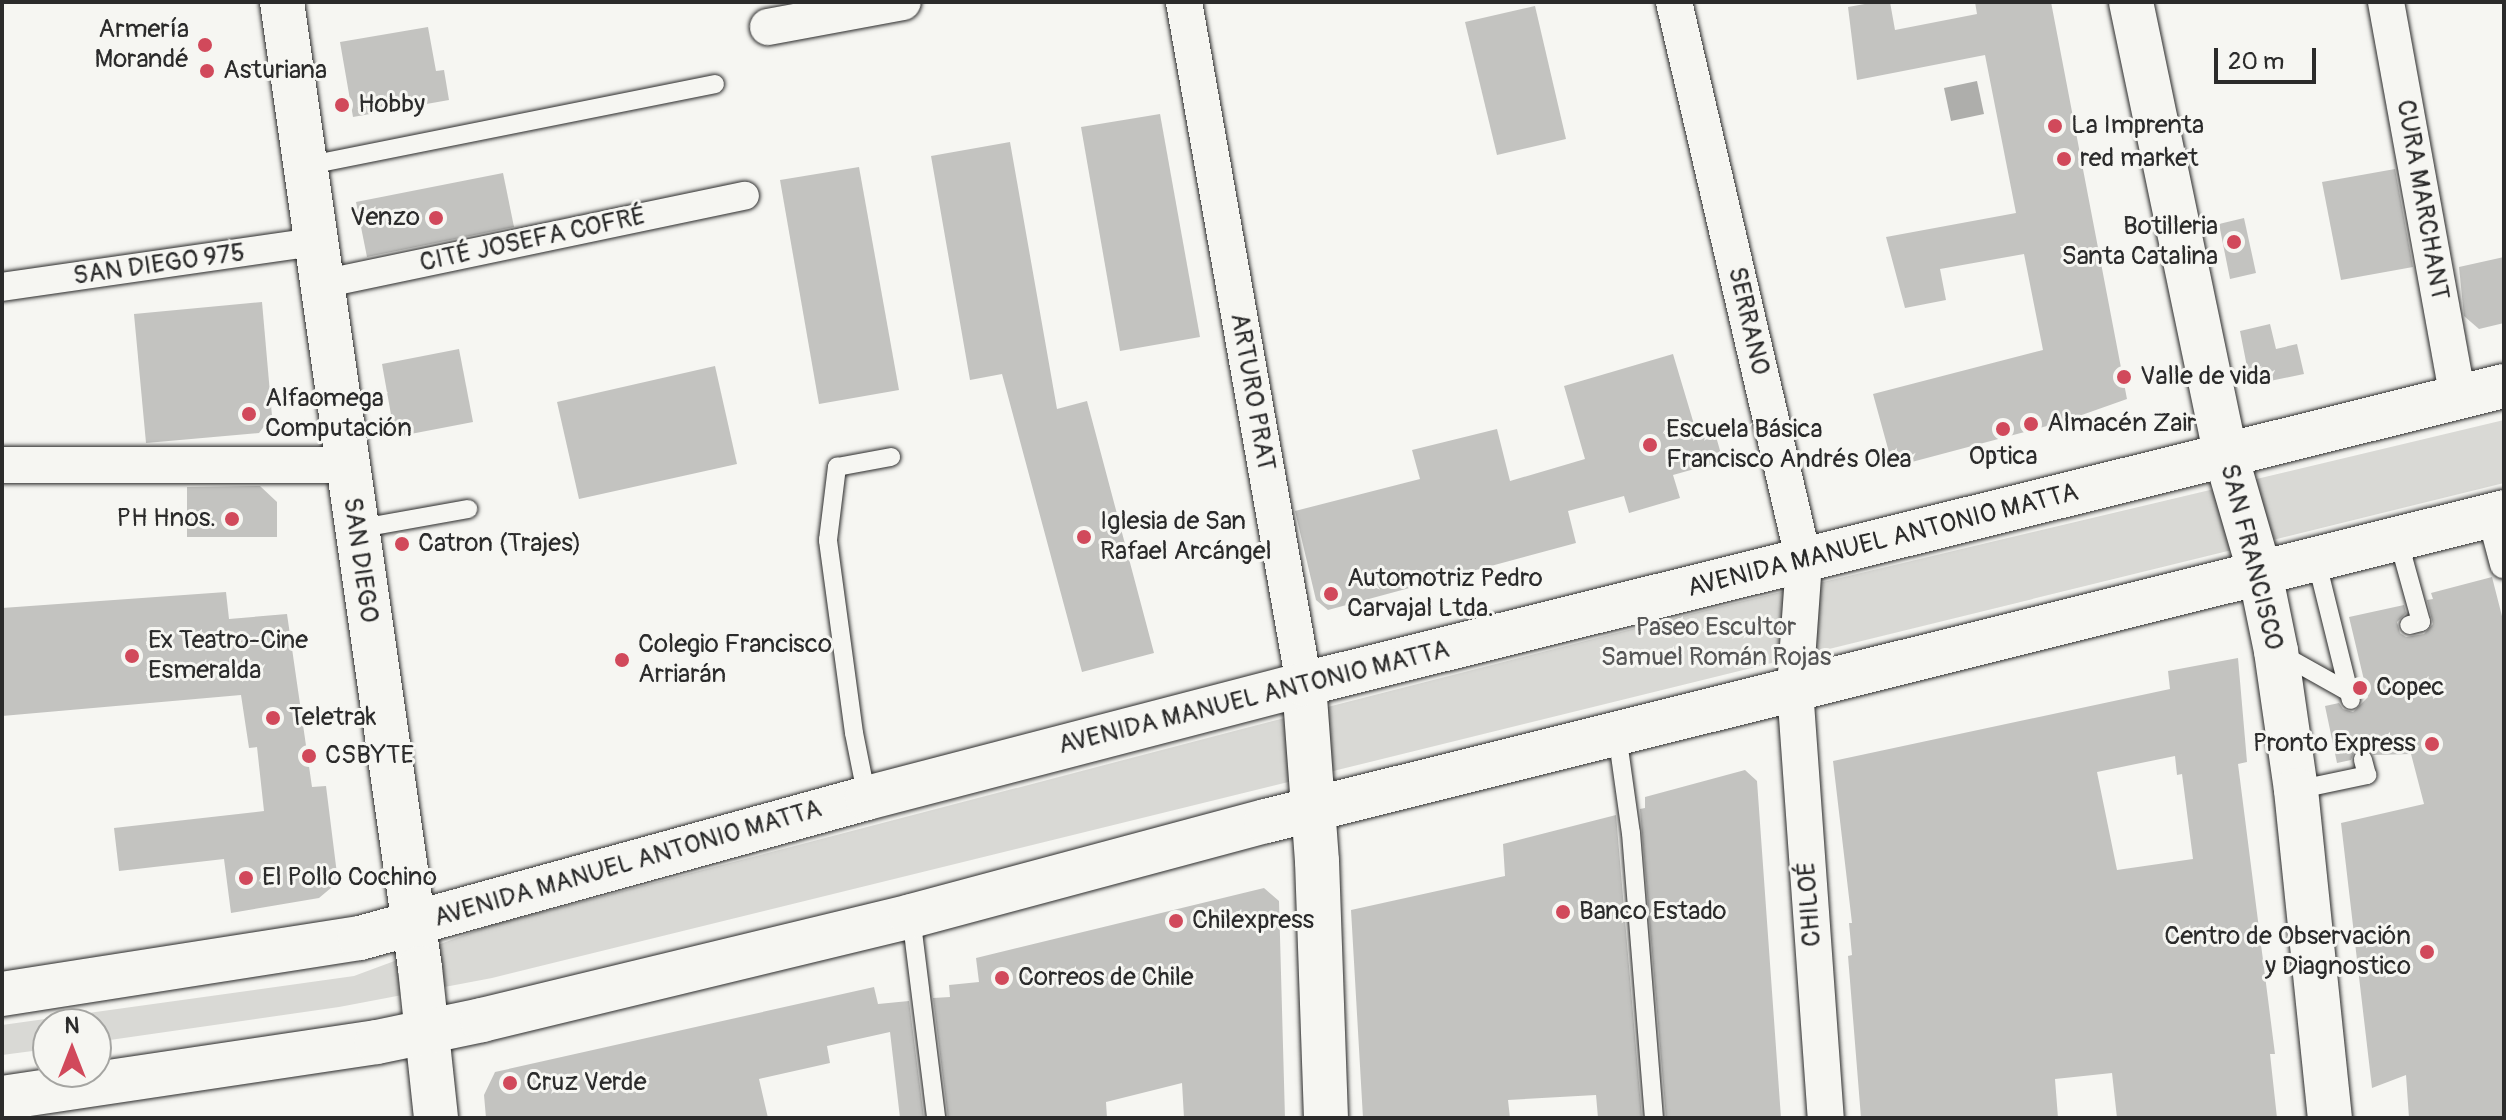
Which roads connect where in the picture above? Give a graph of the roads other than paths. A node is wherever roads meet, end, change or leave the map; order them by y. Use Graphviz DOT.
graph roads {
  1 [pos="282,2"];
  2 [pos="903,2"];
  3 [pos="1184,2"];
  4 [pos="1674,2"];
  5 [pos="2131,2"];
  6 [pos="2386,2"];
  7 [pos="768,27"];
  8 [pos="715,84"];
  9 [pos="305,166"];
  10 [pos="745,196"];
  11 [pos="318,263"];
  12 [pos="2,287"];
  13 [pos="2504,386"];
  14 [pos="2458,398"];
  15 [pos="2226,456"];
  16 [pos="891,457"];
  17 [pos="2,465"];
  18 [pos="347,465"];
  19 [pos="468,509"];
  20 [pos="2498,514"];
  21 [pos="356,529"];
  22 [pos="2398,539"];
  23 [pos="2316,559"];
  24 [pos="1804,562"];
  25 [pos="2504,564"];
  26 [pos="2260,573"];
  27 [pos="2409,625"];
  28 [pos="2276,651"];
  29 [pos="1304,684"];
  30 [pos="1795,689"];
  31 [pos="1617,734"];
  32 [pos="2363,760"];
  33 [pos="2296,790"];
  34 [pos="867,798"];
  35 [pos="1314,810"];
  36 [pos="911,916"];
  37 [pos="412,924"];
  38 [pos="2,994"];
  39 [pos="429,1031"];
  40 [pos="2,1098"];
  41 [pos="436,1118"];
  42 [pos="936,1118"];
  43 [pos="1326,1118"];
  44 [pos="1654,1118"];
  45 [pos="1826,1118"];
  46 [pos="2330,1118"];
  1 -- 9 [label="main road, SAN DIEGO"];
  2 -- 7 [label="street"];
  3 -- 29 [label="street, ARTURO PRAT"];
  4 -- 24 [label="street, SERRANO"];
  5 -- 15 [label="main road, SAN FRANCISCO"];
  6 -- 14 [label="street, CURA MARCHANT"];
  8 -- 9 [label="lane"];
  9 -- 11 [label="main road, SAN DIEGO"];
  10 -- 11 [label="street, CITÉ JOSEFA COFRÉ"];
  11 -- 12 [label="street, SAN DIEGO 975"];
  11 -- 18 [label="main road, SAN DIEGO"];
  13 -- 14 [label="main road, AVENIDA MANUEL ANTONIO MATTA"];
  14 -- 15 [label="main road, AVENIDA MANUEL ANTONIO MATTA"];
  15 -- 24 [label="main road, AVENIDA MANUEL ANTONIO MATTA"];
  15 -- 26 [label="main road, SAN FRANCISCO"];
  16 -- 34 [label="lane"];
  17 -- 18 [label="street"];
  18 -- 21 [label="main road, SAN DIEGO"];
  19 -- 21 [label="lane"];
  20 -- 22 [label="main road"];
  20 -- 25 [label="street"];
  21 -- 37 [label="main road, SAN DIEGO"];
  22 -- 23 [label="main road"];
  22 -- 27 [label="lane"];
  23 -- 26 [label="main road"];
  23 -- 28 [label="lane"];
  24 -- 29 [label="main road, AVENIDA MANUEL ANTONIO MATTA"];
  24 -- 30 [label="street, SERRANO"];
  26 -- 28 [label="main road, SAN FRANCISCO"];
  26 -- 30 [label="main road"];
  28 -- 33 [label="main road, SAN FRANCISCO"];
  29 -- 34 [label="main road, AVENIDA MANUEL ANTONIO MATTA"];
  29 -- 35 [label="main road, ARTURO PRAT"];
  30 -- 31 [label="main road"];
  30 -- 45 [label="street, CHILOÉ"];
  31 -- 35 [label="main road"];
  31 -- 44 [label="lane"];
  32 -- 33 [label="lane"];
  33 -- 46 [label="main road, SAN FRANCISCO"];
  34 -- 37 [label="main road, AVENIDA MANUEL ANTONIO MATTA"];
  35 -- 36 [label="main road"];
  35 -- 43 [label="main road, ARTURO PRAT"];
  36 -- 39 [label="main road"];
  36 -- 42 [label="lane"];
  37 -- 38 [label="main road, AVENIDA MANUEL ANTONIO MATTA"];
  37 -- 39 [label="main road, SAN DIEGO"];
  39 -- 40 [label="main road"];
  39 -- 41 [label="main road, SAN DIEGO"];
}
